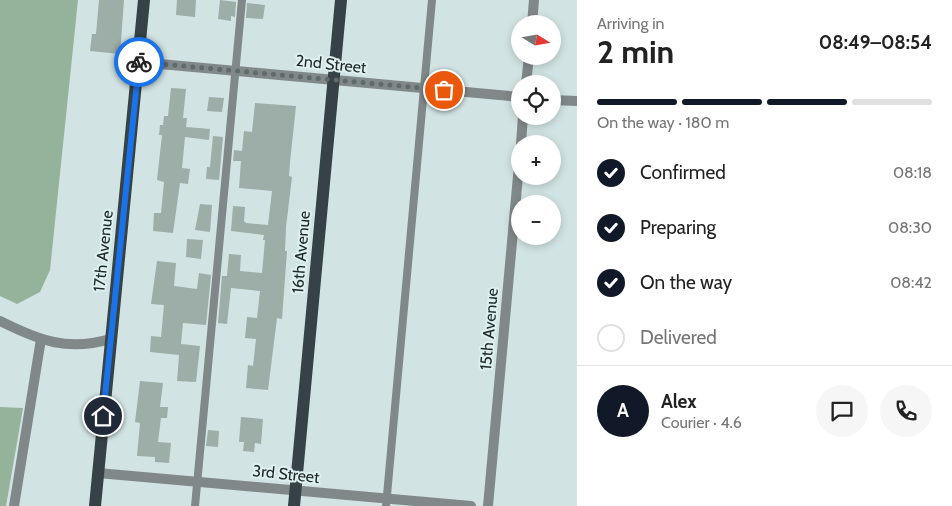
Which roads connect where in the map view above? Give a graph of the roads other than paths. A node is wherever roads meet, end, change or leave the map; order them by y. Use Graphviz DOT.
graph roads {
  1 [pos="144,0"];
  2 [pos="242,0"];
  3 [pos="341,0"];
  4 [pos="432,0"];
  5 [pos="534,0"];
  6 [pos="533,15"];
  7 [pos="138,62"];
  8 [pos="235,70"];
  9 [pos="333,80"];
  10 [pos="424,89"];
  11 [pos="511,96"];
  12 [pos="561,100"];
  13 [pos="577,101"];
  14 [pos="517,185"];
  15 [pos="0,321"];
  16 [pos="41,339"];
  17 [pos="110,339"];
  18 [pos="98,473"];
  19 [pos="198,480"];
  20 [pos="296,490"];
  21 [pos="387,502"];
  22 [pos="14,506"];
  23 [pos="95,506"];
  24 [pos="195,506"];
  25 [pos="294,506"];
  26 [pos="471,506"];
  27 [pos="488,506"];
  1 -- 7 [label="main road, 17th Avenue"];
  2 -- 8 [label="lane"];
  3 -- 9 [label="main road, 16th Avenue"];
  4 -- 10 [label="lane"];
  5 -- 6 [label="street"];
  7 -- 8 [label="street, 2nd Street"];
  7 -- 17 [label="main road, 17th Avenue"];
  8 -- 9 [label="street, 2nd Street"];
  8 -- 19 [label="lane"];
  9 -- 10 [label="street, 2nd Street"];
  9 -- 20 [label="main road, 16th Avenue"];
  10 -- 11 [label="street, 2nd Street"];
  10 -- 21 [label="lane"];
  12 -- 13 [label="street"];
  14 -- 27 [label="street, 15th Avenue"];
  15 -- 16 [label="street"];
  16 -- 17 [label="street"];
  16 -- 22 [label="street"];
  17 -- 18 [label="main road, 17th Avenue"];
  18 -- 19 [label="street, 3rd Street"];
  18 -- 23 [label="main road, 17th Avenue"];
  19 -- 20 [label="street, 3rd Street"];
  19 -- 24 [label="lane"];
  20 -- 21 [label="street, 3rd Street"];
  20 -- 25 [label="main road, 16th Avenue"];
  21 -- 26 [label="street, 3rd Street"];
}
